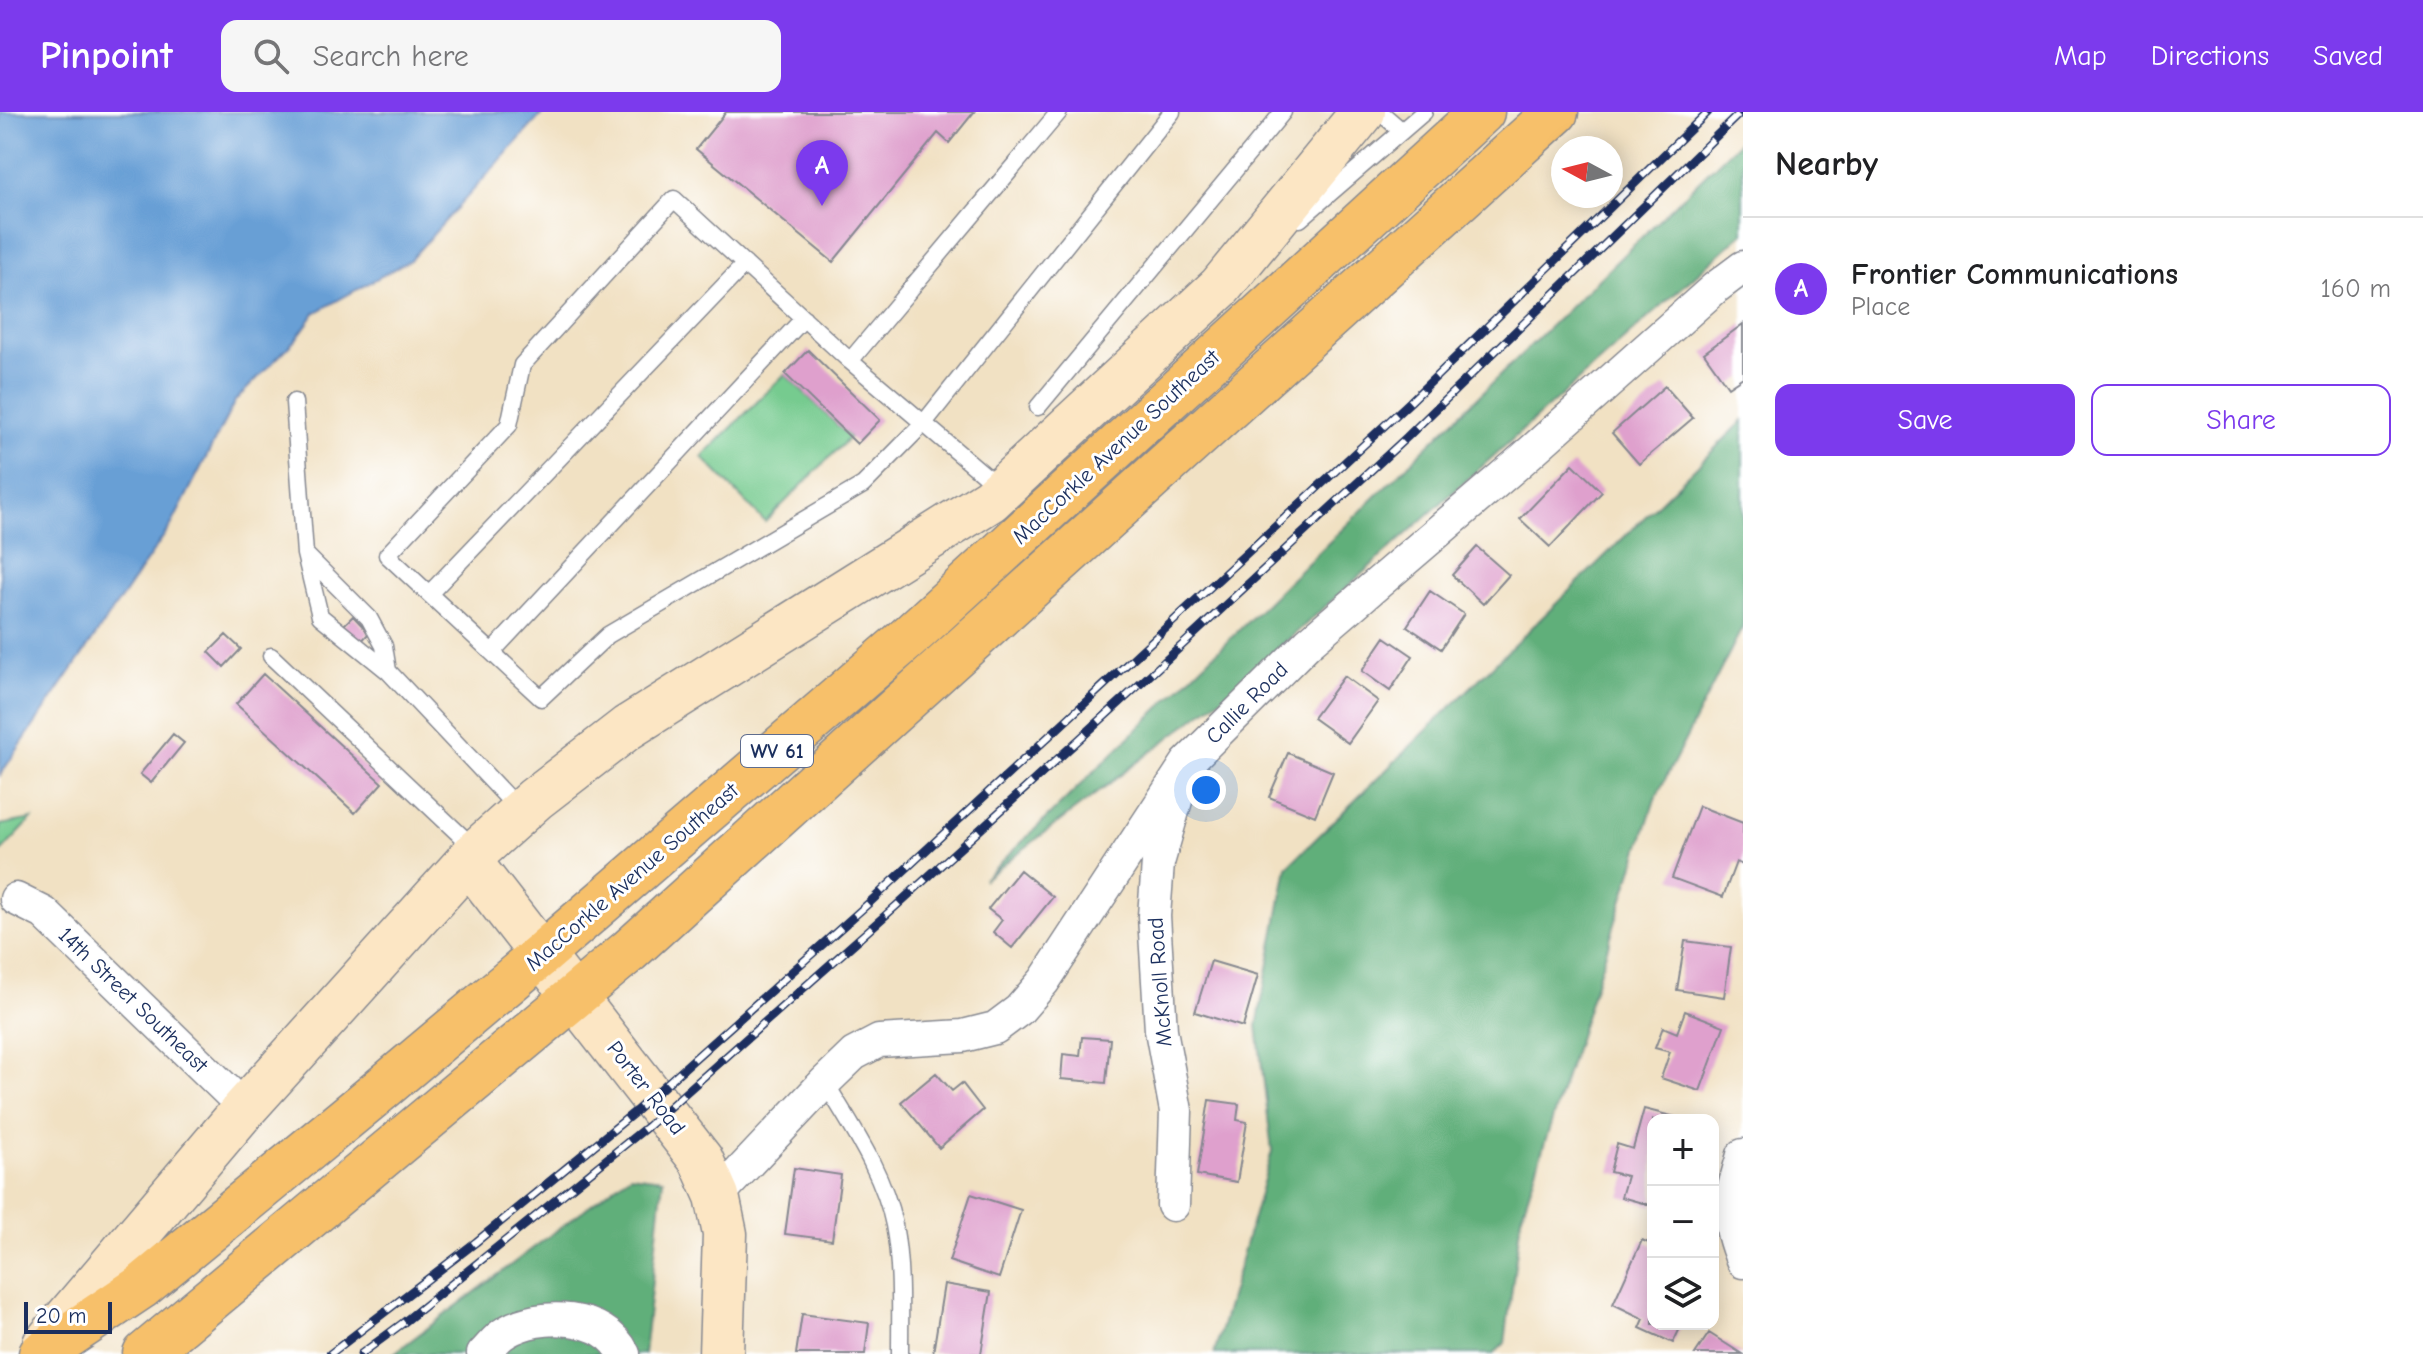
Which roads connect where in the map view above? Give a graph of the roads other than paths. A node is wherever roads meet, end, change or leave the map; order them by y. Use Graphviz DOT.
graph roads {
  1 [pos="1059,112"];
  2 [pos="1172,112"];
  3 [pos="1283,112"];
  4 [pos="1363,112"];
  5 [pos="1380,112"];
  6 [pos="1424,112"];
  7 [pos="1482,112"];
  8 [pos="1556,112"];
  9 [pos="1402,131"];
  10 [pos="745,264"];
  11 [pos="1743,267"];
  12 [pos="1220,287"];
  13 [pos="804,318"];
  14 [pos="850,361"];
  15 [pos="294,402"];
  16 [pos="1038,407"];
  17 [pos="924,423"];
  18 [pos="1001,489"];
  19 [pos="305,554"];
  20 [pos="429,594"];
  21 [pos="492,652"];
  22 [pos="271,656"];
  23 [pos="388,671"];
  24 [pos="1187,763"];
  25 [pos="521,812"];
  26 [pos="472,856"];
  27 [pos="16,899"];
  28 [pos="542,954"];
  29 [pos="575,996"];
  30 [pos="825,1082"];
  31 [pos="245,1108"];
  32 [pos="1743,1155"];
  33 [pos="717,1196"];
  34 [pos="1173,1205"];
  35 [pos="1743,1262"];
  36 [pos="39,1354"];
  37 [pos="145,1354"];
  38 [pos="483,1354"];
  39 [pos="624,1354"];
  40 [pos="721,1354"];
  41 [pos="900,1354"];
  1 -- 14 [label="lane"];
  2 -- 17 [label="lane"];
  3 -- 16 [label="lane"];
  4 -- 12 [label="street"];
  5 -- 9 [label="lane"];
  6 -- 9 [label="lane"];
  7 -- 28 [label="main road, MacCorkle Avenue Southeast / WV 61"];
  8 -- 29 [label="main road, MacCorkle Avenue Southeast / WV 61"];
  9 -- 12 [label="lane"];
  10 -- 13 [label="lane"];
  10 -- 20 [label="lane"];
  10 -- 20 [label="lane"];
  11 -- 24 [label="street, Callie Road"];
  12 -- 18 [label="street"];
  13 -- 14 [label="lane"];
  13 -- 21 [label="lane"];
  14 -- 17 [label="lane"];
  15 -- 19 [label="lane"];
  17 -- 18 [label="lane"];
  17 -- 21 [label="lane"];
  18 -- 25 [label="street"];
  19 -- 23 [label="lane"];
  19 -- 23 [label="lane"];
  20 -- 21 [label="lane"];
  22 -- 26 [label="lane"];
  23 -- 25 [label="lane"];
  24 -- 30 [label="street, Callie Road"];
  24 -- 34 [label="street, McKnoll Road"];
  25 -- 26 [label="street"];
  26 -- 28 [label="street, Porter Road"];
  26 -- 31 [label="street"];
  27 -- 31 [label="street, 14th Street Southeast"];
  28 -- 29 [label="street, Porter Road"];
  28 -- 36 [label="main road, MacCorkle Avenue Southeast / WV 61"];
  29 -- 33 [label="street, Porter Road"];
  29 -- 37 [label="main road, MacCorkle Avenue Southeast / WV 61"];
  30 -- 33 [label="street, Callie Road"];
  30 -- 41 [label="lane"];
  31 -- 36 [label="street"];
  32 -- 35 [label="street"];
  33 -- 40 [label="street, Porter Road"];
  38 -- 39 [label="street"];
}
